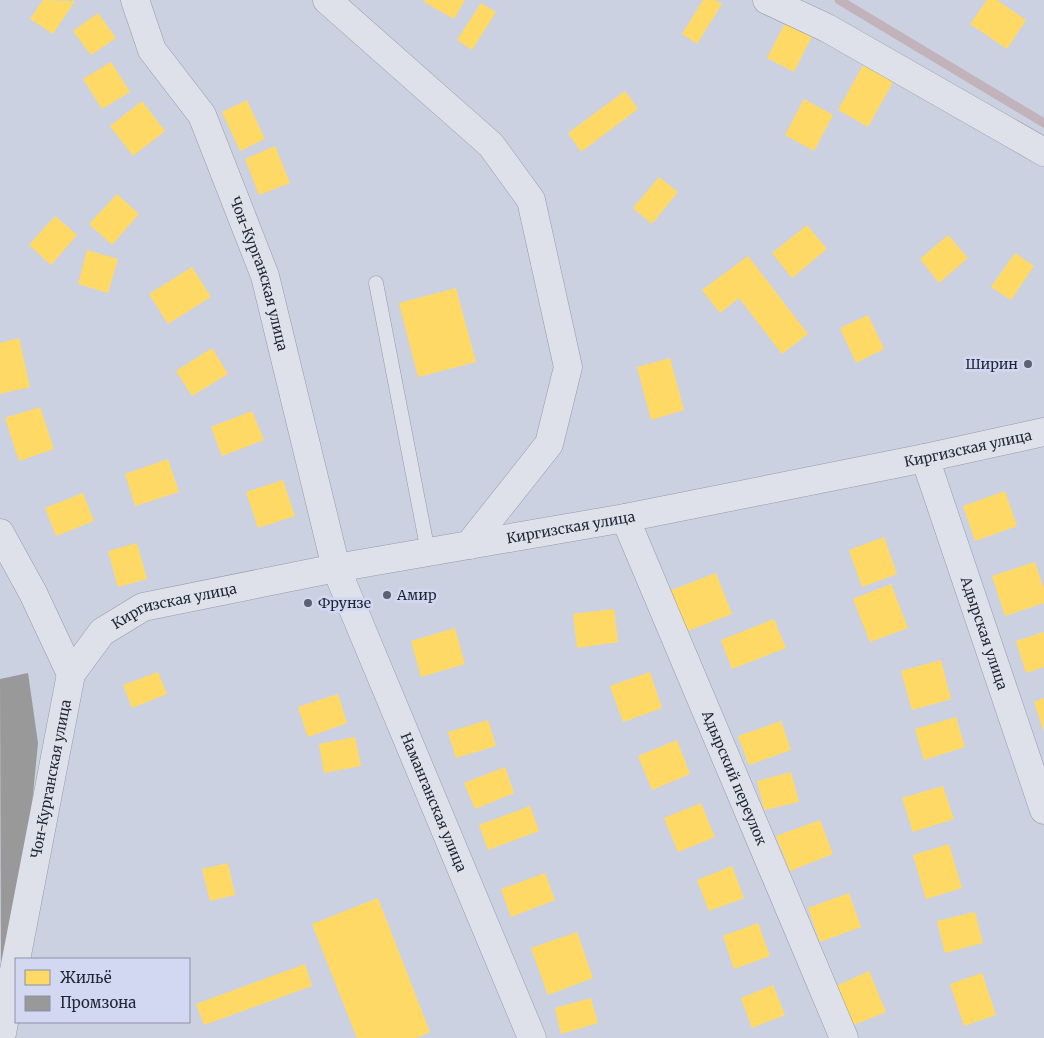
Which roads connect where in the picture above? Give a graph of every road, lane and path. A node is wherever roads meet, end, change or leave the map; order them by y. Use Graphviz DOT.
graph roads {
  1 [pos="135,0"];
  2 [pos="327,0"];
  3 [pos="767,0"];
  4 [pos="1044,152"];
  5 [pos="376,283"];
  6 [pos="1044,432"];
  7 [pos="925,458"];
  8 [pos="625,518"];
  9 [pos="0,533"];
  10 [pos="469,545"];
  11 [pos="428,552"];
  12 [pos="336,568"];
  13 [pos="71,674"];
  14 [pos="1044,810"];
  15 [pos="16,958"];
  16 [pos="15,965"];
  17 [pos="1,1038"];
  18 [pos="532,1038"];
  19 [pos="844,1038"];
  1 -- 12 [label="street, Чон-Курганская улица"];
  2 -- 10 [label="street"];
  3 -- 4 [label="street"];
  5 -- 11 [label="lane"];
  6 -- 7 [label="street, Киргизская улица"];
  7 -- 8 [label="street, Киргизская улица"];
  7 -- 14 [label="street, Адырская улица"];
  8 -- 10 [label="street, Киргизская улица"];
  8 -- 19 [label="street, Адырский переулок"];
  9 -- 13 [label="street"];
  10 -- 11 [label="street, Киргизская улица"];
  11 -- 12 [label="street, Киргизская улица"];
  12 -- 13 [label="street, Киргизская улица"];
  12 -- 18 [label="street, Наманганская улица"];
  13 -- 15 [label="street, Чон-Курганская улица"];
  16 -- 17 [label="street, Чон-Курганская улица"];
}
